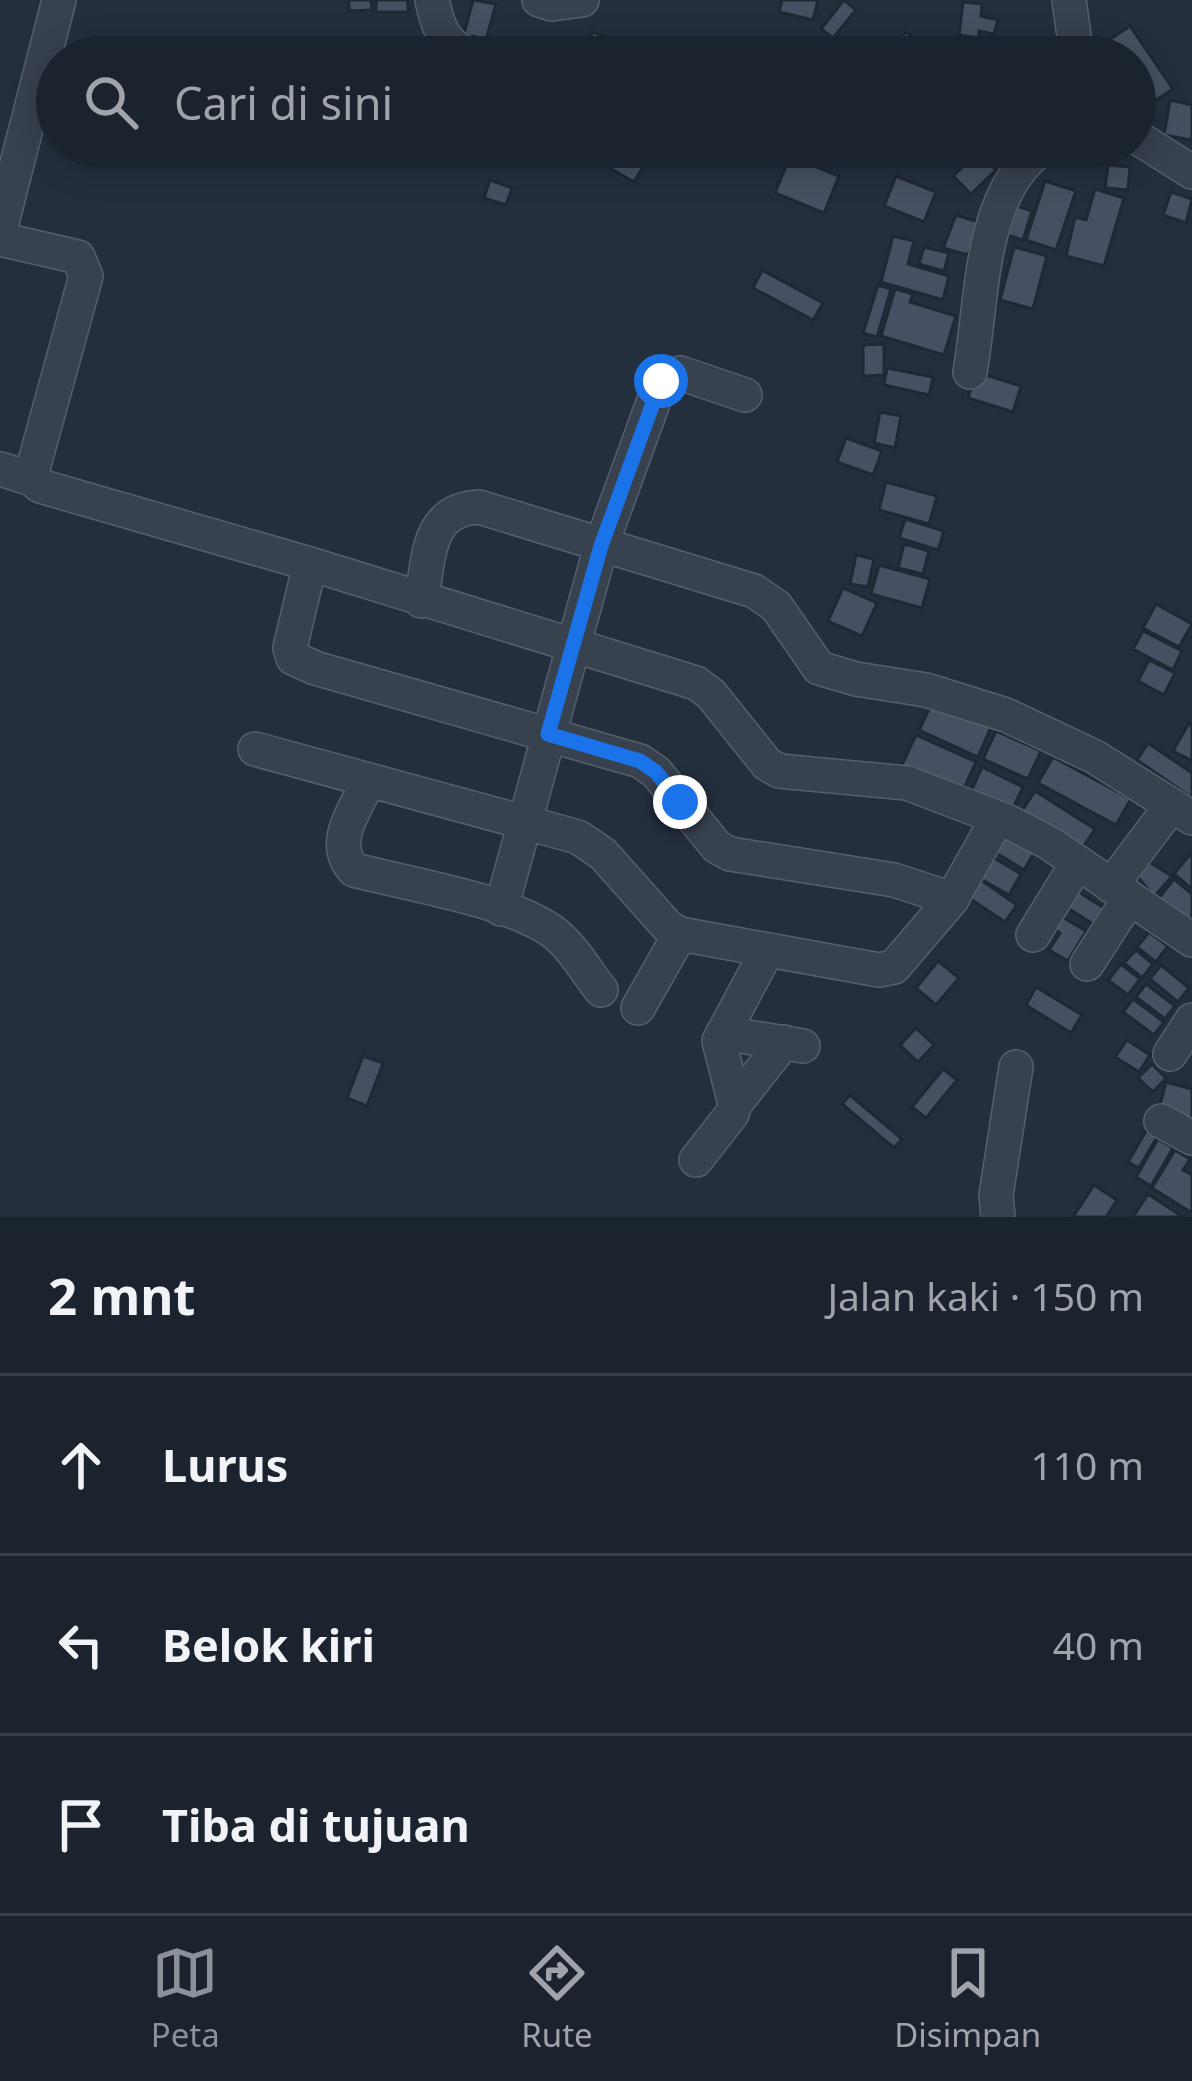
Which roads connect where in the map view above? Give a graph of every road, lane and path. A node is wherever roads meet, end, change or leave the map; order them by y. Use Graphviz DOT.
graph roads {
  1 [pos="59,0"];
  2 [pos="432,0"];
  3 [pos="539,0"];
  4 [pos="582,0"];
  5 [pos="1069,0"];
  6 [pos="54,36"];
  7 [pos="442,36"];
  8 [pos="1074,36"];
  9 [pos="36,91"];
  10 [pos="12,130"];
  11 [pos="1156,149"];
  12 [pos="1022,168"];
  13 [pos="1192,172"];
  14 [pos="0,230"];
  15 [pos="0,239"];
  16 [pos="970,372"];
  17 [pos="745,394"];
  18 [pos="16,474"];
  19 [pos="601,546"];
  20 [pos="310,564"];
  21 [pos="421,601"];
  22 [pos="573,646"];
  23 [pos="548,734"];
  24 [pos="255,749"];
  25 [pos="368,782"];
  26 [pos="1182,812"];
  27 [pos="997,819"];
  28 [pos="524,821"];
  29 [pos="1078,862"];
  30 [pos="1120,892"];
  31 [pos="952,898"];
  32 [pos="501,909"];
  33 [pos="680,934"];
  34 [pos="1033,935"];
  35 [pos="1192,940"];
  36 [pos="767,951"];
  37 [pos="1087,964"];
  38 [pos="601,990"];
  39 [pos="638,1008"];
  40 [pos="1192,1020"];
  41 [pos="723,1033"];
  42 [pos="1169,1054"];
  43 [pos="1016,1067"];
  44 [pos="735,1104"];
  45 [pos="1161,1121"];
  46 [pos="1192,1138"];
  47 [pos="696,1160"];
  48 [pos="998,1217"];
  1 -- 6 [label="street"];
  2 -- 7 [label="street"];
  3 -- 4 [label="street"];
  5 -- 8 [label="street"];
  9 -- 10 [label="street"];
  10 -- 14 [label="street"];
  11 -- 13 [label="street"];
  12 -- 16 [label="street"];
  15 -- 18 [label="street"];
  17 -- 19 [label="street"];
  18 -- 20 [label="street"];
  19 -- 21 [label="street"];
  19 -- 22 [label="street"];
  19 -- 26 [label="street"];
  20 -- 21 [label="street"];
  20 -- 23 [label="street"];
  21 -- 22 [label="street"];
  22 -- 23 [label="street"];
  22 -- 27 [label="street"];
  23 -- 28 [label="street"];
  23 -- 31 [label="street"];
  24 -- 25 [label="street"];
  25 -- 28 [label="street"];
  25 -- 32 [label="street"];
  26 -- 30 [label="street"];
  27 -- 29 [label="street"];
  27 -- 31 [label="street"];
  28 -- 32 [label="street"];
  28 -- 33 [label="street"];
  29 -- 30 [label="street"];
  29 -- 34 [label="street"];
  30 -- 35 [label="street"];
  30 -- 37 [label="street"];
  31 -- 36 [label="street"];
  32 -- 38 [label="street"];
  33 -- 36 [label="street"];
  33 -- 39 [label="street"];
  36 -- 41 [label="street"];
  40 -- 42 [label="street"];
  41 -- 44 [label="street"];
  41 -- 44 [label="street"];
  43 -- 48 [label="street"];
  44 -- 47 [label="street"];
  45 -- 46 [label="street"];
}
